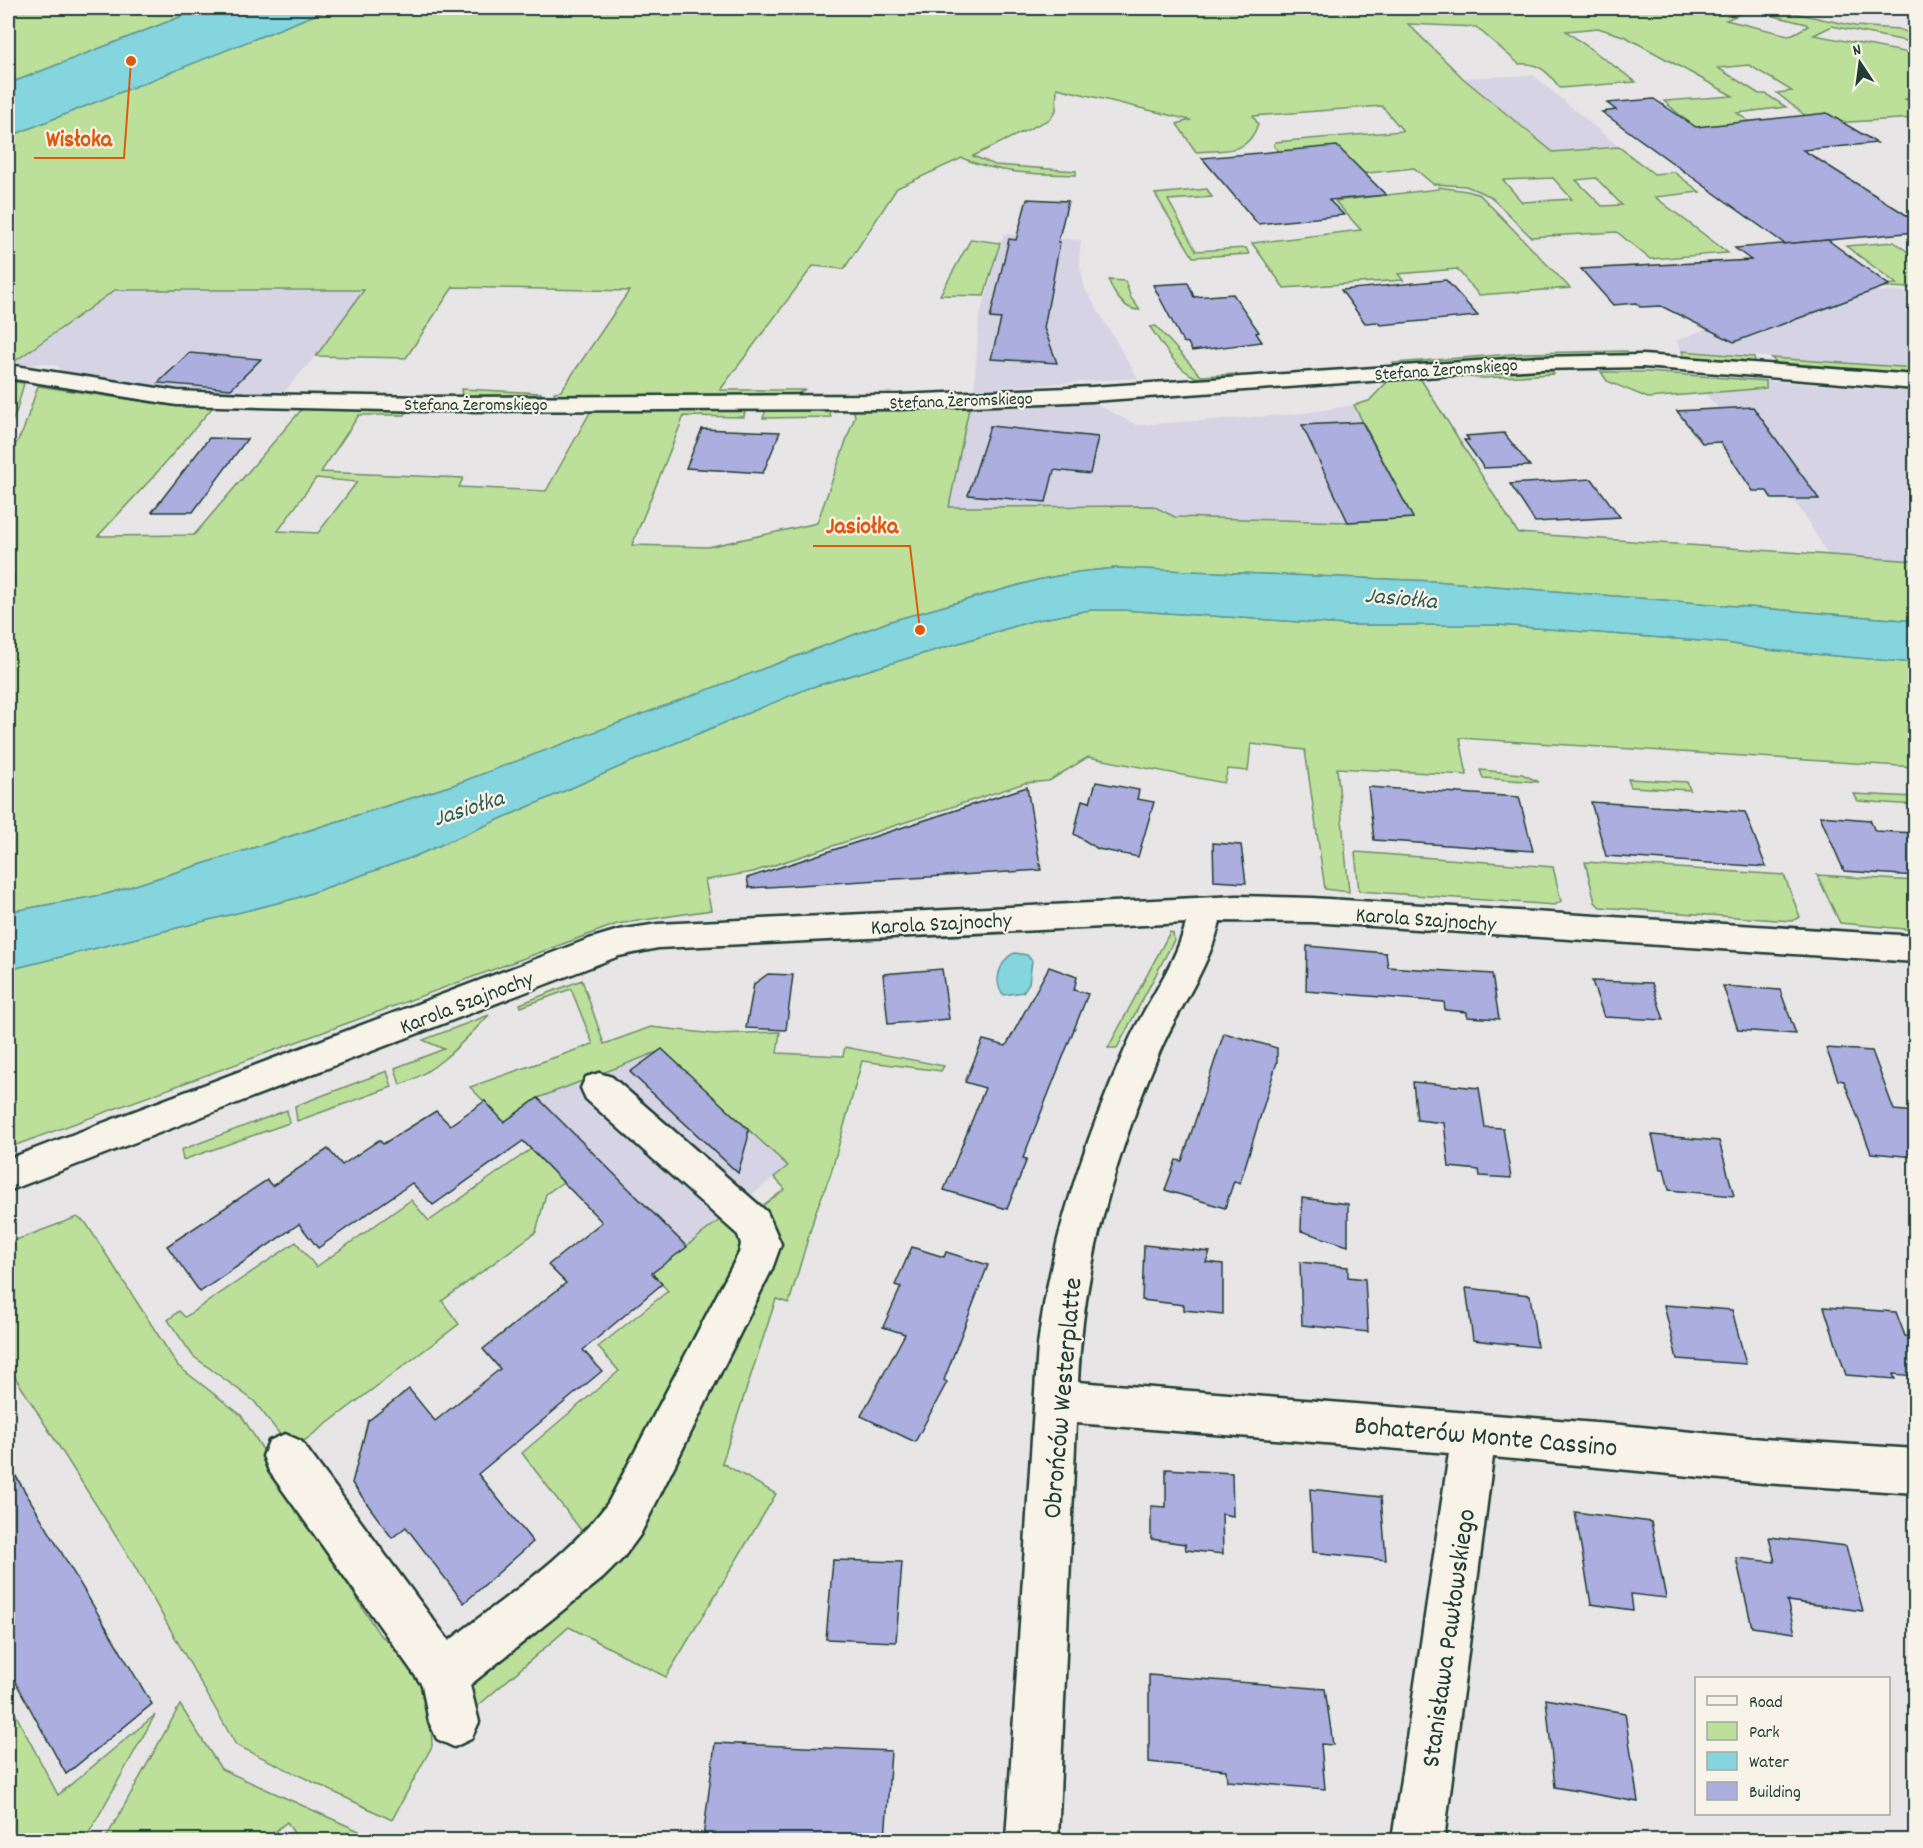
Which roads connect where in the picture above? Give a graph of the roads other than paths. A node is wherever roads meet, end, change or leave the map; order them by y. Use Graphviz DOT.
graph roads {
  1 [pos="8,372"];
  2 [pos="1916,382"];
  3 [pos="1206,909"];
  4 [pos="1916,949"];
  5 [pos="599,1088"];
  6 [pos="8,1175"];
  7 [pos="1057,1401"];
  8 [pos="1474,1434"];
  9 [pos="285,1455"];
  10 [pos="1916,1471"];
  11 [pos="444,1675"];
  12 [pos="454,1722"];
  13 [pos="1032,1840"];
  14 [pos="1418,1840"];
  1 -- 2 [label="street, Stefana Żeromskiego"];
  3 -- 4 [label="street, Karola Szajnochy"];
  3 -- 6 [label="street, Karola Szajnochy"];
  3 -- 7 [label="street, Obrońców Westerplatte"];
  5 -- 11 [label="street"];
  7 -- 8 [label="street, Bohaterów Monte Cassino"];
  7 -- 13 [label="street, Obrońców Westerplatte"];
  8 -- 10 [label="street, Bohaterów Monte Cassino"];
  8 -- 14 [label="street, Stanisława Pawłowskiego"];
  9 -- 11 [label="street"];
  11 -- 12 [label="street"];
}
